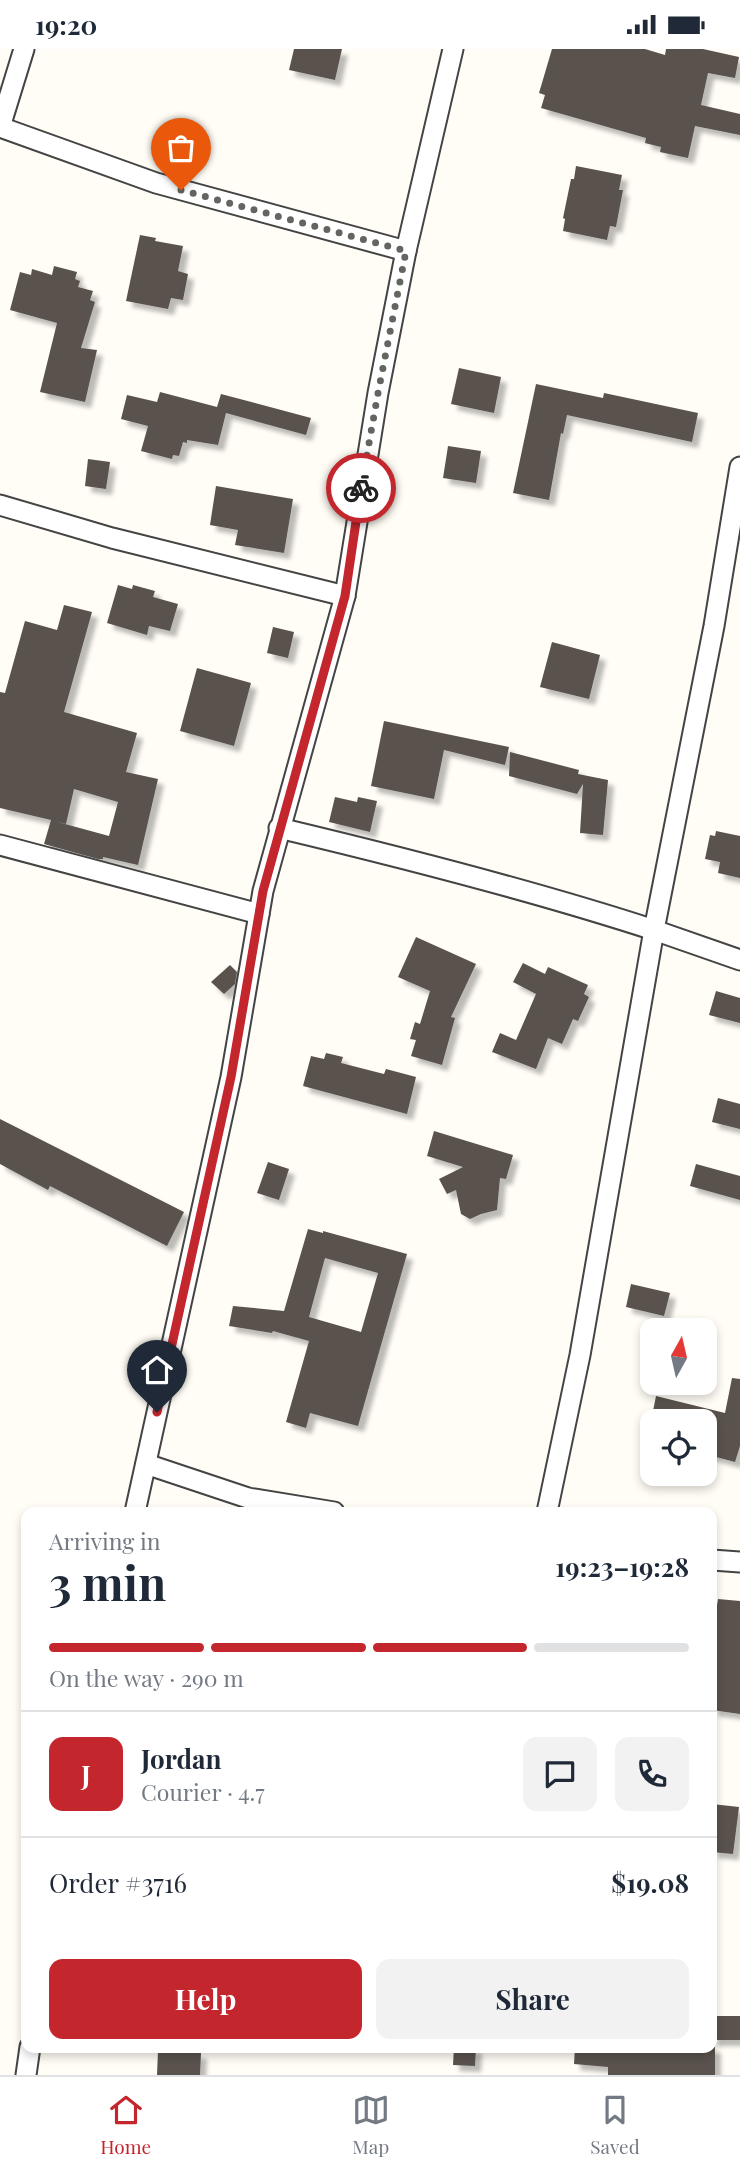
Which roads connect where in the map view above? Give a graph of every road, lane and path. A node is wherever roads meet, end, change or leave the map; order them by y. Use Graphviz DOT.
graph roads {
  1 [pos="24,49"];
  2 [pos="453,49"];
  3 [pos="0,127"];
  4 [pos="406,251"];
  5 [pos="740,467"];
  6 [pos="0,505"];
  7 [pos="345,596"];
  8 [pos="279,828"];
  9 [pos="0,845"];
  10 [pos="259,914"];
  11 [pos="654,930"];
  12 [pos="740,960"];
  13 [pos="146,1464"];
  14 [pos="136,1507"];
  15 [pos="303,1507"];
  16 [pos="548,1507"];
  17 [pos="717,1560"];
  18 [pos="740,1562"];
  19 [pos="29,2053"];
  20 [pos="26,2075"];
  1 -- 3 [label="street"];
  2 -- 4 [label="street"];
  3 -- 4 [label="street"];
  4 -- 7 [label="street"];
  5 -- 11 [label="street"];
  6 -- 7 [label="street"];
  7 -- 8 [label="street"];
  8 -- 10 [label="street"];
  8 -- 11 [label="street"];
  9 -- 10 [label="street"];
  10 -- 13 [label="street"];
  11 -- 12 [label="street"];
  11 -- 16 [label="street"];
  13 -- 14 [label="street"];
  13 -- 15 [label="street"];
  17 -- 18 [label="street"];
  19 -- 20 [label="street"];
}
